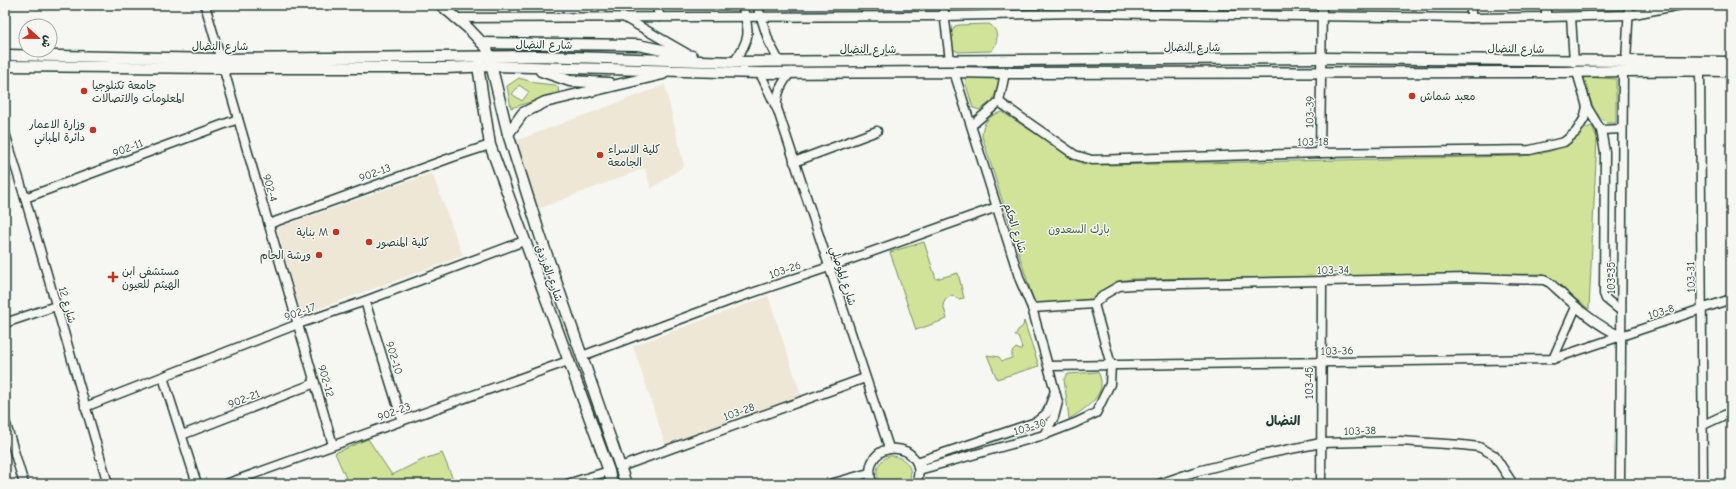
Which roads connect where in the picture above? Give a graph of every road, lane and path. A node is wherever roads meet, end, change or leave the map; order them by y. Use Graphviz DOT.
graph roads {
  1 [pos="205,5"];
  2 [pos="441,5"];
  3 [pos="656,5"];
  4 [pos="742,5"];
  5 [pos="757,5"];
  6 [pos="944,5"];
  7 [pos="1093,5"];
  8 [pos="1244,5"];
  9 [pos="1322,5"];
  10 [pos="1471,5"];
  11 [pos="1546,5"];
  12 [pos="1628,5"];
  13 [pos="1681,5"];
  14 [pos="1075,9"];
  15 [pos="1169,9"];
  16 [pos="1244,15"];
  17 [pos="1629,15"];
  18 [pos="945,16"];
  19 [pos="1322,16"];
  20 [pos="623,17"];
  21 [pos="660,17"];
  22 [pos="746,17"];
  23 [pos="760,17"];
  24 [pos="1546,17"];
  25 [pos="1571,17"];
  26 [pos="455,18"];
  27 [pos="1471,18"];
  28 [pos="482,44"];
  29 [pos="573,44"];
  30 [pos="686,54"];
  31 [pos="5,55"];
  32 [pos="479,56"];
  33 [pos="573,57"];
  34 [pos="1321,58"];
  35 [pos="701,60"];
  36 [pos="950,60"];
  37 [pos="491,61"];
  38 [pos="779,61"];
  39 [pos="734,62"];
  40 [pos="1574,62"];
  41 [pos="1731,62"];
  42 [pos="222,63"];
  43 [pos="5,66"];
  44 [pos="478,66"];
  45 [pos="1624,67"];
  46 [pos="536,68"];
  47 [pos="1700,70"];
  48 [pos="673,71"];
  49 [pos="1322,71"];
  50 [pos="1731,71"];
  51 [pos="791,72"];
  52 [pos="954,72"];
  53 [pos="1577,72"];
  54 [pos="760,73"];
  55 [pos="1005,73"];
  56 [pos="623,83"];
  57 [pos="999,102"];
  58 [pos="1587,107"];
  59 [pos="778,111"];
  60 [pos="238,119"];
  61 [pos="972,125"];
  62 [pos="1622,129"];
  63 [pos="1601,130"];
  64 [pos="877,131"];
  65 [pos="5,133"];
  66 [pos="508,134"];
  67 [pos="490,145"];
  68 [pos="1320,153"];
  69 [pos="794,162"];
  70 [pos="25,198"];
  71 [pos="997,207"];
  72 [pos="269,224"];
  73 [pos="524,241"];
  74 [pos="829,267"];
  75 [pos="1322,282"];
  76 [pos="1731,299"];
  77 [pos="365,301"];
  78 [pos="1094,304"];
  79 [pos="56,306"];
  80 [pos="1576,307"];
  81 [pos="1032,308"];
  82 [pos="1702,310"];
  83 [pos="1621,311"];
  84 [pos="5,323"];
  85 [pos="298,324"];
  86 [pos="1621,336"];
  87 [pos="582,356"];
  88 [pos="1553,359"];
  89 [pos="568,361"];
  90 [pos="1320,362"];
  91 [pos="1111,365"];
  92 [pos="1049,366"];
  93 [pos="163,377"];
  94 [pos="865,378"];
  95 [pos="315,383"];
  96 [pos="1055,391"];
  97 [pos="85,407"];
  98 [pos="1731,412"];
  99 [pos="402,420"];
  100 [pos="6,425"];
  101 [pos="1703,425"];
  102 [pos="182,435"];
  103 [pos="1044,435"];
  104 [pos="1321,443"];
  105 [pos="333,445"];
  106 [pos="889,448"];
  107 [pos="918,466"];
  108 [pos="620,468"];
  109 [pos="869,473"];
  110 [pos="610,479"];
  111 [pos="24,484"];
  112 [pos="108,484"];
  113 [pos="197,484"];
  114 [pos="226,484"];
  115 [pos="567,484"];
  116 [pos="626,484"];
  117 [pos="830,484"];
  118 [pos="872,484"];
  119 [pos="916,484"];
  120 [pos="1159,484"];
  121 [pos="1321,484"];
  122 [pos="1513,484"];
  123 [pos="1620,484"];
  124 [pos="1703,484"];
  1 -- 42 [label="street, 902-4"];
  2 -- 26 [label="main road"];
  3 -- 21 [label="street"];
  4 -- 22 [label="street"];
  5 -- 23 [label="street"];
  6 -- 18 [label="street"];
  7 -- 14 [label="street"];
  8 -- 16 [label="street"];
  9 -- 19 [label="street, 103-39"];
  10 -- 27 [label="street"];
  11 -- 24 [label="street"];
  12 -- 17 [label="street, 103-35"];
  13 -- 17 [label="street"];
  14 -- 15 [label="street"];
  14 -- 18 [label="street"];
  15 -- 16 [label="street"];
  16 -- 19 [label="street"];
  17 -- 25 [label="street"];
  17 -- 45 [label="street, 103-35"];
  18 -- 23 [label="street"];
  18 -- 36 [label="street"];
  19 -- 27 [label="street"];
  19 -- 34 [label="street, 103-39"];
  20 -- 21 [label="street"];
  20 -- 26 [label="street"];
  20 -- 30 [label="street"];
  21 -- 22 [label="street"];
  22 -- 23 [label="street"];
  22 -- 39 [label="street"];
  23 -- 38 [label="street"];
  24 -- 25 [label="street"];
  24 -- 27 [label="street"];
  25 -- 40 [label="street"];
  26 -- 28 [label="main road"];
  28 -- 29 [label="main road"];
  28 -- 32 [label="main road, شارع الفرزدق"];
  28 -- 37 [label="main road"];
  29 -- 30 [label="main road"];
  29 -- 33 [label="main road"];
  30 -- 35 [label="main road"];
  31 -- 42 [label="main road, شارع النضال"];
  32 -- 37 [label="main road, شارع النضال"];
  32 -- 42 [label="main road, شارع النضال"];
  32 -- 44 [label="main road, شارع الفرزدق"];
  33 -- 35 [label="main road, شارع النضال"];
  33 -- 37 [label="main road, شارع النضال"];
  34 -- 36 [label="main road, شارع النضال"];
  34 -- 40 [label="main road, شارع النضال"];
  34 -- 49 [label="street, 103-39"];
  35 -- 39 [label="main road, شارع النضال"];
  36 -- 38 [label="main road, شارع النضال"];
  37 -- 44 [label="main road, شارع النضال"];
  37 -- 46 [label="main road, شارع النضال"];
  37 -- 66 [label="main road, شارع الفرزدق"];
  38 -- 39 [label="main road, شارع النضال"];
  40 -- 45 [label="main road, شارع النضال"];
  41 -- 45 [label="main road, شارع النضال"];
  42 -- 43 [label="main road, شارع النضال"];
  42 -- 44 [label="main road, شارع النضال"];
  42 -- 60 [label="street, 902-4"];
  44 -- 67 [label="main road, شارع الفرزدق"];
  45 -- 47 [label="main road, شارع النضال"];
  45 -- 53 [label="main road, شارع النضال"];
  45 -- 62 [label="street, 103-35"];
  46 -- 48 [label="main road, شارع النضال"];
  46 -- 56 [label="main road"];
  47 -- 50 [label="main road, شارع النضال"];
  47 -- 82 [label="street, 103-31"];
  48 -- 54 [label="main road, شارع النضال"];
  48 -- 56 [label="main road"];
  49 -- 53 [label="main road, شارع النضال"];
  49 -- 55 [label="main road, شارع النضال"];
  49 -- 68 [label="street, 103-39"];
  51 -- 52 [label="main road, شارع النضال"];
  51 -- 54 [label="main road, شارع النضال"];
  51 -- 59 [label="street, شارع الموصلي"];
  52 -- 55 [label="main road, شارع النضال"];
  52 -- 61 [label="street, شارع الحكم"];
  53 -- 58 [label="street"];
  54 -- 59 [label="street, شارع الموصلي"];
  55 -- 57 [label="street"];
  56 -- 66 [label="main road"];
  57 -- 61 [label="street"];
  57 -- 68 [label="street, 103-18"];
  58 -- 63 [label="street"];
  58 -- 68 [label="street, 103-18"];
  59 -- 69 [label="street, شارع الموصلي"];
  60 -- 70 [label="street, 902-11"];
  60 -- 72 [label="street, 902-4"];
  61 -- 71 [label="street, شارع الحكم"];
  62 -- 63 [label="street"];
  62 -- 83 [label="street, 103-35"];
  63 -- 83 [label="street"];
  64 -- 69 [label="street"];
  65 -- 70 [label="street, شارع 12"];
  66 -- 87 [label="main road, شارع الفرزدق"];
  67 -- 72 [label="street, 902-13"];
  67 -- 73 [label="main road, شارع الفرزدق"];
  69 -- 74 [label="street, شارع الموصلي"];
  70 -- 79 [label="street, شارع 12"];
  71 -- 74 [label="street, 103-26"];
  71 -- 81 [label="street, شارع الحكم"];
  72 -- 85 [label="street, 902-4"];
  73 -- 77 [label="street, 902-17"];
  73 -- 89 [label="main road, شارع الفرزدق"];
  74 -- 87 [label="street, 103-26"];
  74 -- 94 [label="street, شارع الموصلي"];
  75 -- 78 [label="street, 103-34"];
  75 -- 80 [label="street, 103-34"];
  75 -- 90 [label="street, 103-45"];
  76 -- 82 [label="street, 103-8"];
  77 -- 85 [label="street, 902-17"];
  77 -- 99 [label="street, 902-10"];
  78 -- 81 [label="street"];
  78 -- 91 [label="street, 103-30"];
  79 -- 84 [label="street"];
  79 -- 97 [label="street, شارع 12"];
  80 -- 86 [label="street, 103-34"];
  80 -- 88 [label="street"];
  81 -- 92 [label="street, شارع الحكم"];
  82 -- 86 [label="street, 103-8"];
  82 -- 101 [label="street, 103-31"];
  83 -- 86 [label="street, 103-35"];
  85 -- 93 [label="street, 902-17"];
  85 -- 95 [label="street, 902-12"];
  86 -- 88 [label="street, 103-36"];
  86 -- 123 [label="street, 103-35"];
  87 -- 108 [label="main road, شارع الفرزدق"];
  88 -- 90 [label="street, 103-36"];
  89 -- 99 [label="street, 902-23"];
  89 -- 110 [label="main road, شارع الفرزدق"];
  90 -- 91 [label="street, 103-36"];
  90 -- 104 [label="street, 103-45"];
  91 -- 92 [label="street, 103-36"];
  91 -- 103 [label="street, 103-30"];
  92 -- 96 [label="street, شارع الحكم"];
  93 -- 97 [label="street, 902-17"];
  93 -- 102 [label="street"];
  94 -- 106 [label="street, شارع الموصلي"];
  94 -- 108 [label="street, 103-28"];
  95 -- 102 [label="street, 902-21"];
  95 -- 105 [label="street, 902-12"];
  96 -- 103 [label="street, شارع الحكم"];
  96 -- 107 [label="street, 103-30"];
  97 -- 112 [label="street, شارع 12"];
  98 -- 101 [label="street"];
  99 -- 105 [label="street, 902-23"];
  100 -- 111 [label="street"];
  101 -- 124 [label="street, 103-31"];
  102 -- 113 [label="street"];
  103 -- 107 [label="street, 103-30"];
  104 -- 120 [label="street, 103-38"];
  104 -- 121 [label="street, 103-45"];
  104 -- 122 [label="street, 103-38"];
  105 -- 114 [label="street, 902-23"];
  106 -- 107 [label="street"];
  106 -- 109 [label="street"];
  107 -- 119 [label="street"];
  108 -- 116 [label="main road, شارع الفرزدق"];
  109 -- 117 [label="street"];
  109 -- 118 [label="street"];
  110 -- 115 [label="street"];
}
